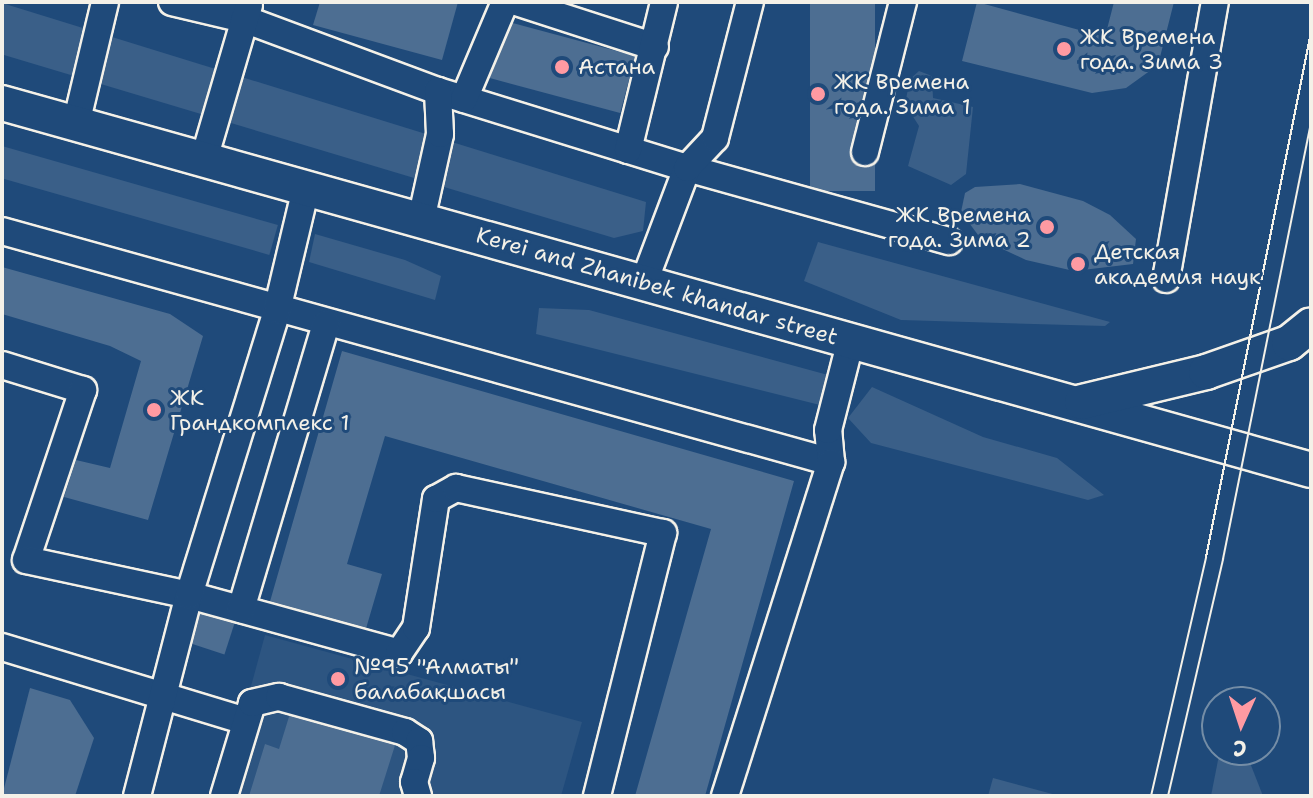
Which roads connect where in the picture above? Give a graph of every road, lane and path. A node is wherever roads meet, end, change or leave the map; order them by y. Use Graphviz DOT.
graph roads {
  1 [pos="105,2"];
  2 [pos="172,2"];
  3 [pos="505,2"];
  4 [pos="516,2"];
  5 [pos="750,2"];
  6 [pos="903,2"];
  7 [pos="1215,2"];
  8 [pos="664,3"];
  9 [pos="247,10"];
  10 [pos="655,47"];
  11 [pos="438,91"];
  12 [pos="464,99"];
  13 [pos="8,102"];
  14 [pos="76,124"];
  15 [pos="628,150"];
  16 [pos="865,152"];
  17 [pos="204,159"];
  18 [pos="687,168"];
  19 [pos="306,188"];
  20 [pos="421,220"];
  21 [pos="2,231"];
  22 [pos="949,241"];
  23 [pos="1166,279"];
  24 [pos="644,282"];
  25 [pos="277,310"];
  26 [pos="326,323"];
  27 [pos="1311,325"];
  28 [pos="851,340"];
  29 [pos="2,365"];
  30 [pos="1077,403"];
  31 [pos="831,462"];
  32 [pos="1311,470"];
  33 [pos="189,595"];
  34 [pos="241,609"];
  35 [pos="2,647"];
  36 [pos="166,699"];
  37 [pos="243,720"];
  38 [pos="137,796"];
  39 [pos="224,796"];
  40 [pos="418,796"];
  41 [pos="597,796"];
  42 [pos="725,796"];
  1 -- 14 [label="street"];
  2 -- 9 [label="street"];
  3 -- 12 [label="street"];
  4 -- 10 [label="street"];
  5 -- 18 [label="street"];
  6 -- 16 [label="street"];
  7 -- 23 [label="street"];
  8 -- 10 [label="street"];
  9 -- 11 [label="street"];
  9 -- 17 [label="street"];
  10 -- 15 [label="street"];
  11 -- 12 [label="street"];
  11 -- 20 [label="street"];
  12 -- 15 [label="street"];
  13 -- 14 [label="main road, Kerei and Zhanibek khandar street"];
  14 -- 17 [label="main road, Kerei and Zhanibek khandar street"];
  15 -- 18 [label="street"];
  17 -- 19 [label="main road, Kerei and Zhanibek khandar street"];
  18 -- 22 [label="street"];
  18 -- 24 [label="street"];
  19 -- 20 [label="main road, Kerei and Zhanibek khandar street"];
  19 -- 25 [label="street"];
  20 -- 24 [label="main road, Kerei and Zhanibek khandar street"];
  21 -- 25 [label="street"];
  24 -- 28 [label="main road, Kerei and Zhanibek khandar street"];
  25 -- 26 [label="street"];
  25 -- 33 [label="street"];
  26 -- 31 [label="street"];
  26 -- 34 [label="street"];
  27 -- 30 [label="main road"];
  28 -- 30 [label="main road, Kerei and Zhanibek khandar street"];
  28 -- 31 [label="street"];
  29 -- 33 [label="street"];
  30 -- 32 [label="main road, Kerei and Zhanibek khandar street"];
  31 -- 42 [label="street"];
  33 -- 34 [label="street"];
  33 -- 36 [label="street"];
  34 -- 41 [label="street"];
  35 -- 36 [label="street"];
  36 -- 37 [label="street"];
  36 -- 38 [label="street"];
  37 -- 39 [label="street"];
  37 -- 40 [label="street"];
}
